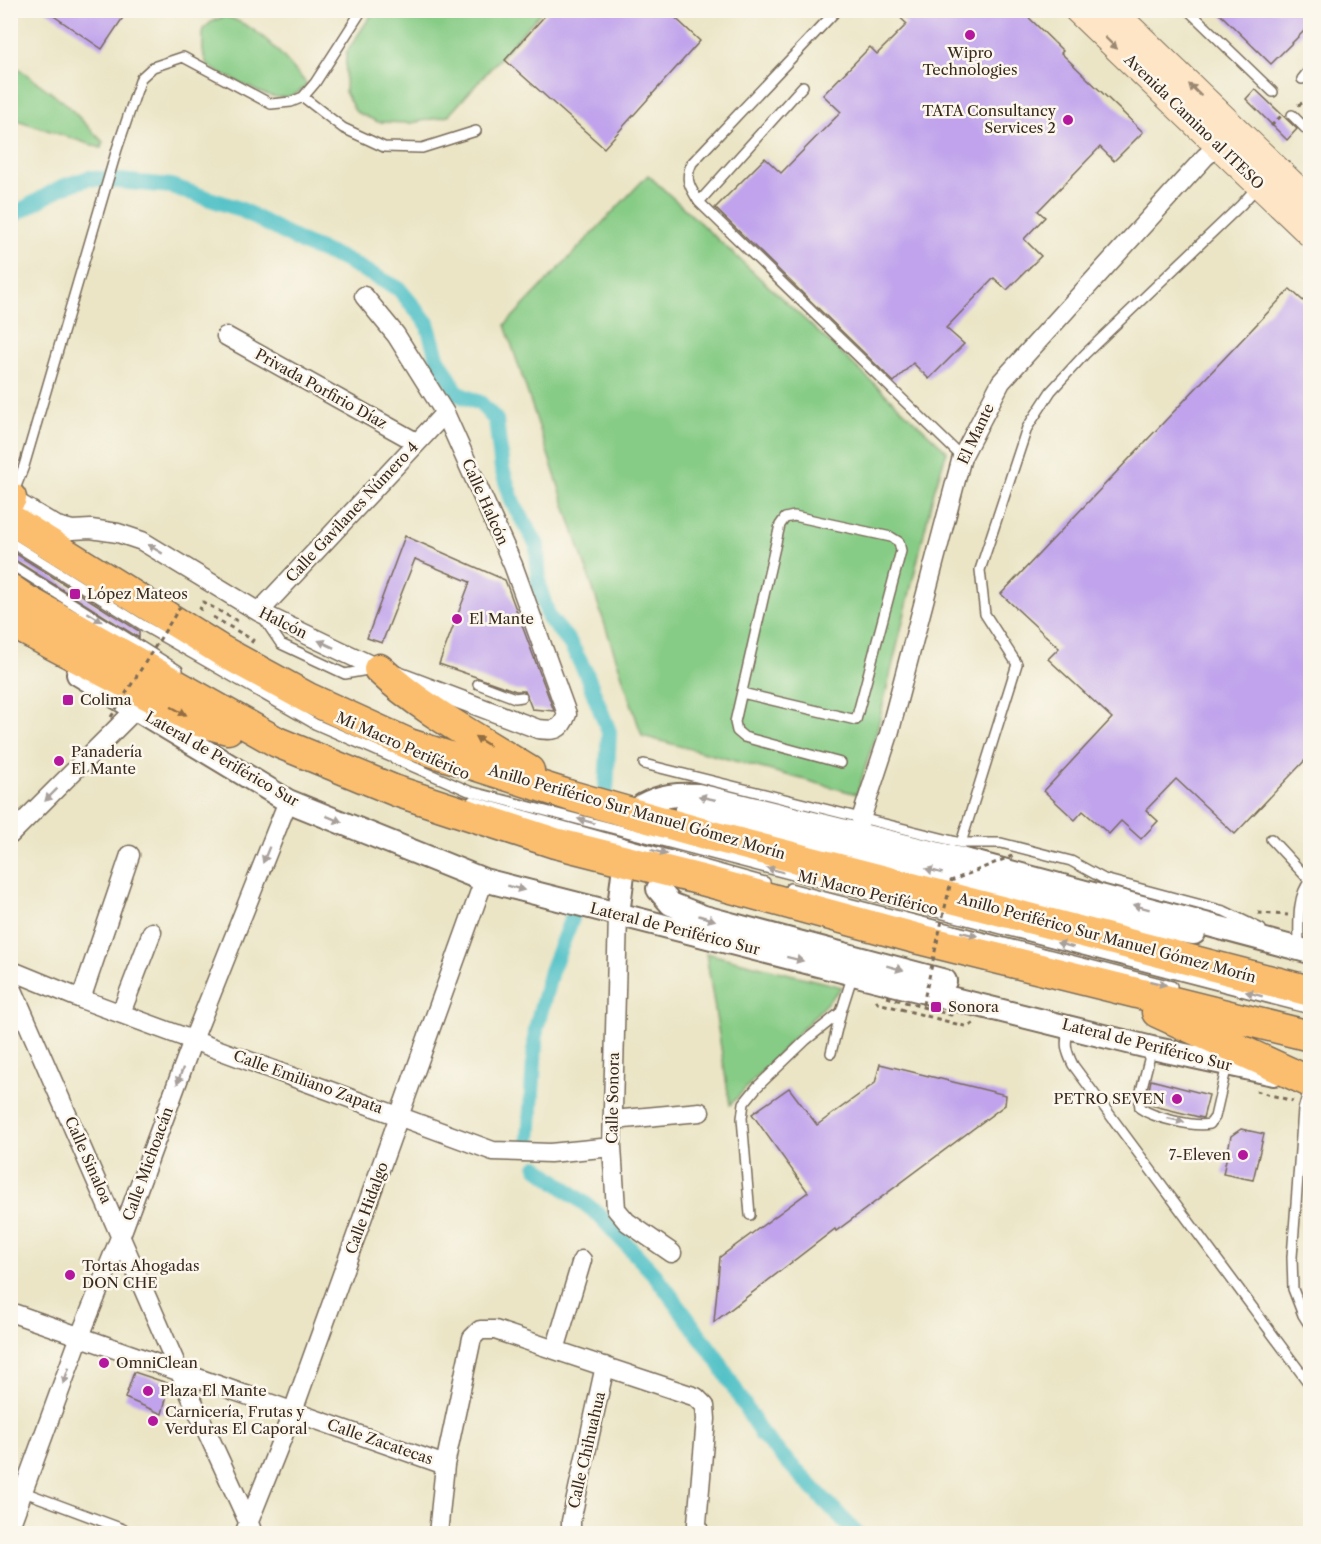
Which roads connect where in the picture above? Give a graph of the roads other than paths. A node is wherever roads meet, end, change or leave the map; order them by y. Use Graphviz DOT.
graph roads {
  1 [pos="362,10"];
  2 [pos="837,10"];
  3 [pos="1077,10"];
  4 [pos="1112,10"];
  5 [pos="1188,10"];
  6 [pos="1311,69"];
  7 [pos="1302,79"];
  8 [pos="803,86"];
  9 [pos="1273,92"];
  10 [pos="303,97"];
  11 [pos="1292,115"];
  12 [pos="476,131"];
  13 [pos="1311,134"];
  14 [pos="1227,138"];
  15 [pos="1267,176"];
  16 [pos="1311,201"];
  17 [pos="699,202"];
  18 [pos="1311,234"];
  19 [pos="364,296"];
  20 [pos="226,336"];
  21 [pos="445,413"];
  22 [pos="416,442"];
  23 [pos="962,457"];
  24 [pos="11,498"];
  25 [pos="10,519"];
  26 [pos="10,542"];
  27 [pos="10,564"];
  28 [pos="259,612"];
  29 [pos="13,616"];
  30 [pos="379,669"];
  31 [pos="78,674"];
  32 [pos="188,676"];
  33 [pos="478,684"];
  34 [pos="742,693"];
  35 [pos="522,697"];
  36 [pos="136,709"];
  37 [pos="563,724"];
  38 [pos="841,763"];
  39 [pos="644,764"];
  40 [pos="450,795"];
  41 [pos="568,795"];
  42 [pos="288,801"];
  43 [pos="643,805"];
  44 [pos="686,814"];
  45 [pos="861,819"];
  46 [pos="10,835"];
  47 [pos="1271,839"];
  48 [pos="961,843"];
  49 [pos="130,855"];
  50 [pos="622,874"];
  51 [pos="484,880"];
  52 [pos="1310,881"];
  53 [pos="658,889"];
  54 [pos="618,915"];
  55 [pos="152,933"];
  56 [pos="1305,950"];
  57 [pos="10,970"];
  58 [pos="1231,971"];
  59 [pos="853,974"];
  60 [pos="1086,979"];
  61 [pos="10,983"];
  62 [pos="1311,984"];
  63 [pos="1183,989"];
  64 [pos="1311,991"];
  65 [pos="81,999"];
  66 [pos="1311,1009"];
  67 [pos="841,1012"];
  68 [pos="122,1014"];
  69 [pos="1060,1024"];
  70 [pos="1311,1036"];
  71 [pos="194,1040"];
  72 [pos="1152,1048"];
  73 [pos="831,1053"];
  74 [pos="1227,1065"];
  75 [pos="1311,1082"];
  76 [pos="700,1112"];
  77 [pos="400,1116"];
  78 [pos="613,1120"];
  79 [pos="612,1147"];
  80 [pos="750,1215"];
  81 [pos="121,1236"];
  82 [pos="672,1253"];
  83 [pos="582,1260"];
  84 [pos="10,1312"];
  85 [pos="1311,1326"];
  86 [pos="80,1336"];
  87 [pos="555,1350"];
  88 [pos="605,1366"];
  89 [pos="179,1371"];
  90 [pos="1311,1385"];
  91 [pos="293,1411"];
  92 [pos="445,1465"];
  93 [pos="24,1492"];
  94 [pos="10,1527"];
  95 [pos="123,1529"];
  96 [pos="248,1530"];
  97 [pos="438,1533"];
  98 [pos="571,1533"];
  99 [pos="699,1533"];
  1 -- 10 [label="lane"];
  2 -- 17 [label="lane"];
  3 -- 14 [label="main road, Avenida Camino al ITESO, one-way"];
  14 -- 4 [label="main road, Avenida Camino al ITESO, one-way"];
  5 -- 9 [label="lane"];
  6 -- 7 [label="lane"];
  8 -- 17 [label="lane"];
  10 -- 12 [label="lane"];
  10 -- 24 [label="lane"];
  11 -- 13 [label="lane"];
  14 -- 15 [label="main road, Avenida Camino al ITESO"];
  14 -- 23 [label="street, El Mante"];
  15 -- 16 [label="main road, Avenida Camino al ITESO"];
  15 -- 18 [label="main road, Avenida Camino al ITESO"];
  15 -- 48 [label="lane"];
  17 -- 23 [label="lane"];
  19 -- 21 [label="street, Calle Halcón"];
  20 -- 22 [label="street, Privada Porfirio Díaz"];
  21 -- 22 [label="street, Calle Gavilanes Número 4"];
  21 -- 37 [label="street, Calle Halcón"];
  22 -- 28 [label="street, Calle Gavilanes Número 4"];
  23 -- 45 [label="street, El Mante"];
  28 -- 24 [label="street, Halcón, one-way"];
  25 -- 41 [label="highway, Anillo Periférico Sur Manuel Gómez Morín"];
  66 -- 26 [label="lane, Mi Macro Periférico, one-way"];
  27 -- 32 [label="lane, one-way"];
  30 -- 28 [label="street, Halcón, one-way"];
  29 -- 31 [label="highway"];
  29 -- 60 [label="highway"];
  30 -- 37 [label="street, Halcón"];
  41 -- 30 [label="highway, one-way"];
  31 -- 36 [label="street, Lateral de Periférico Sur"];
  33 -- 35 [label="lane"];
  34 -- 34 [label="lane"];
  34 -- 38 [label="lane"];
  36 -- 42 [label="street, Lateral de Periférico Sur, one-way"];
  36 -- 46 [label="street, one-way"];
  39 -- 45 [label="lane"];
  40 -- 63 [label="lane, Mi Macro Periférico, one-way"];
  41 -- 58 [label="highway, Anillo Periférico Sur Manuel Gómez Morín"];
  42 -- 51 [label="street, Lateral de Periférico Sur, one-way"];
  42 -- 71 [label="street, Calle Michoacán, one-way"];
  56 -- 43 [label="street, one-way"];
  56 -- 44 [label="street, one-way"];
  45 -- 48 [label="lane"];
  47 -- 52 [label="lane"];
  48 -- 56 [label="lane"];
  49 -- 65 [label="street"];
  50 -- 54 [label="street"];
  51 -- 54 [label="street, Lateral de Periférico Sur, one-way"];
  51 -- 77 [label="street, Calle Hidalgo"];
  52 -- 56 [label="lane"];
  53 -- 69 [label="street, one-way"];
  54 -- 59 [label="street, Lateral de Periférico Sur, one-way"];
  54 -- 78 [label="street, Calle Sonora"];
  55 -- 68 [label="street"];
  57 -- 65 [label="street, Calle Emiliano Zapata"];
  58 -- 62 [label="highway"];
  58 -- 64 [label="highway, Anillo Periférico Sur Manuel Gómez Morín"];
  59 -- 67 [label="lane"];
  59 -- 69 [label="street, Lateral de Periférico Sur"];
  60 -- 70 [label="highway"];
  60 -- 75 [label="highway"];
  61 -- 81 [label="street, Calle Sinaloa"];
  65 -- 68 [label="street, Calle Emiliano Zapata"];
  67 -- 73 [label="lane"];
  67 -- 80 [label="lane"];
  68 -- 71 [label="street, Calle Emiliano Zapata"];
  69 -- 72 [label="street, Lateral de Periférico Sur"];
  69 -- 90 [label="lane"];
  71 -- 77 [label="street, Calle Emiliano Zapata"];
  71 -- 81 [label="street, Calle Michoacán, one-way"];
  72 -- 74 [label="street, Lateral de Periférico Sur"];
  72 -- 74 [label="lane, one-way"];
  74 -- 75 [label="street, Lateral de Periférico Sur"];
  75 -- 85 [label="lane"];
  76 -- 78 [label="street"];
  77 -- 79 [label="street, Calle Emiliano Zapata"];
  77 -- 91 [label="street, Calle Hidalgo"];
  78 -- 79 [label="street, Calle Sonora"];
  79 -- 82 [label="street, Calle Sonora"];
  81 -- 86 [label="street, Calle Michoacán"];
  81 -- 89 [label="street, Calle Sinaloa"];
  83 -- 87 [label="street"];
  84 -- 86 [label="street, Calle Zacatecas"];
  86 -- 89 [label="street, Calle Zacatecas"];
  86 -- 93 [label="street, Calle Michoacán, one-way"];
  87 -- 88 [label="street"];
  87 -- 92 [label="street"];
  88 -- 98 [label="street, Calle Chihuahua"];
  88 -- 99 [label="street"];
  89 -- 91 [label="street, Calle Zacatecas"];
  89 -- 96 [label="street, Calle Sinaloa"];
  91 -- 92 [label="street, Calle Zacatecas"];
  91 -- 96 [label="street, Calle Hidalgo"];
  92 -- 97 [label="street"];
  93 -- 94 [label="street, Calle Michoacán"];
  93 -- 95 [label="lane"];
}
